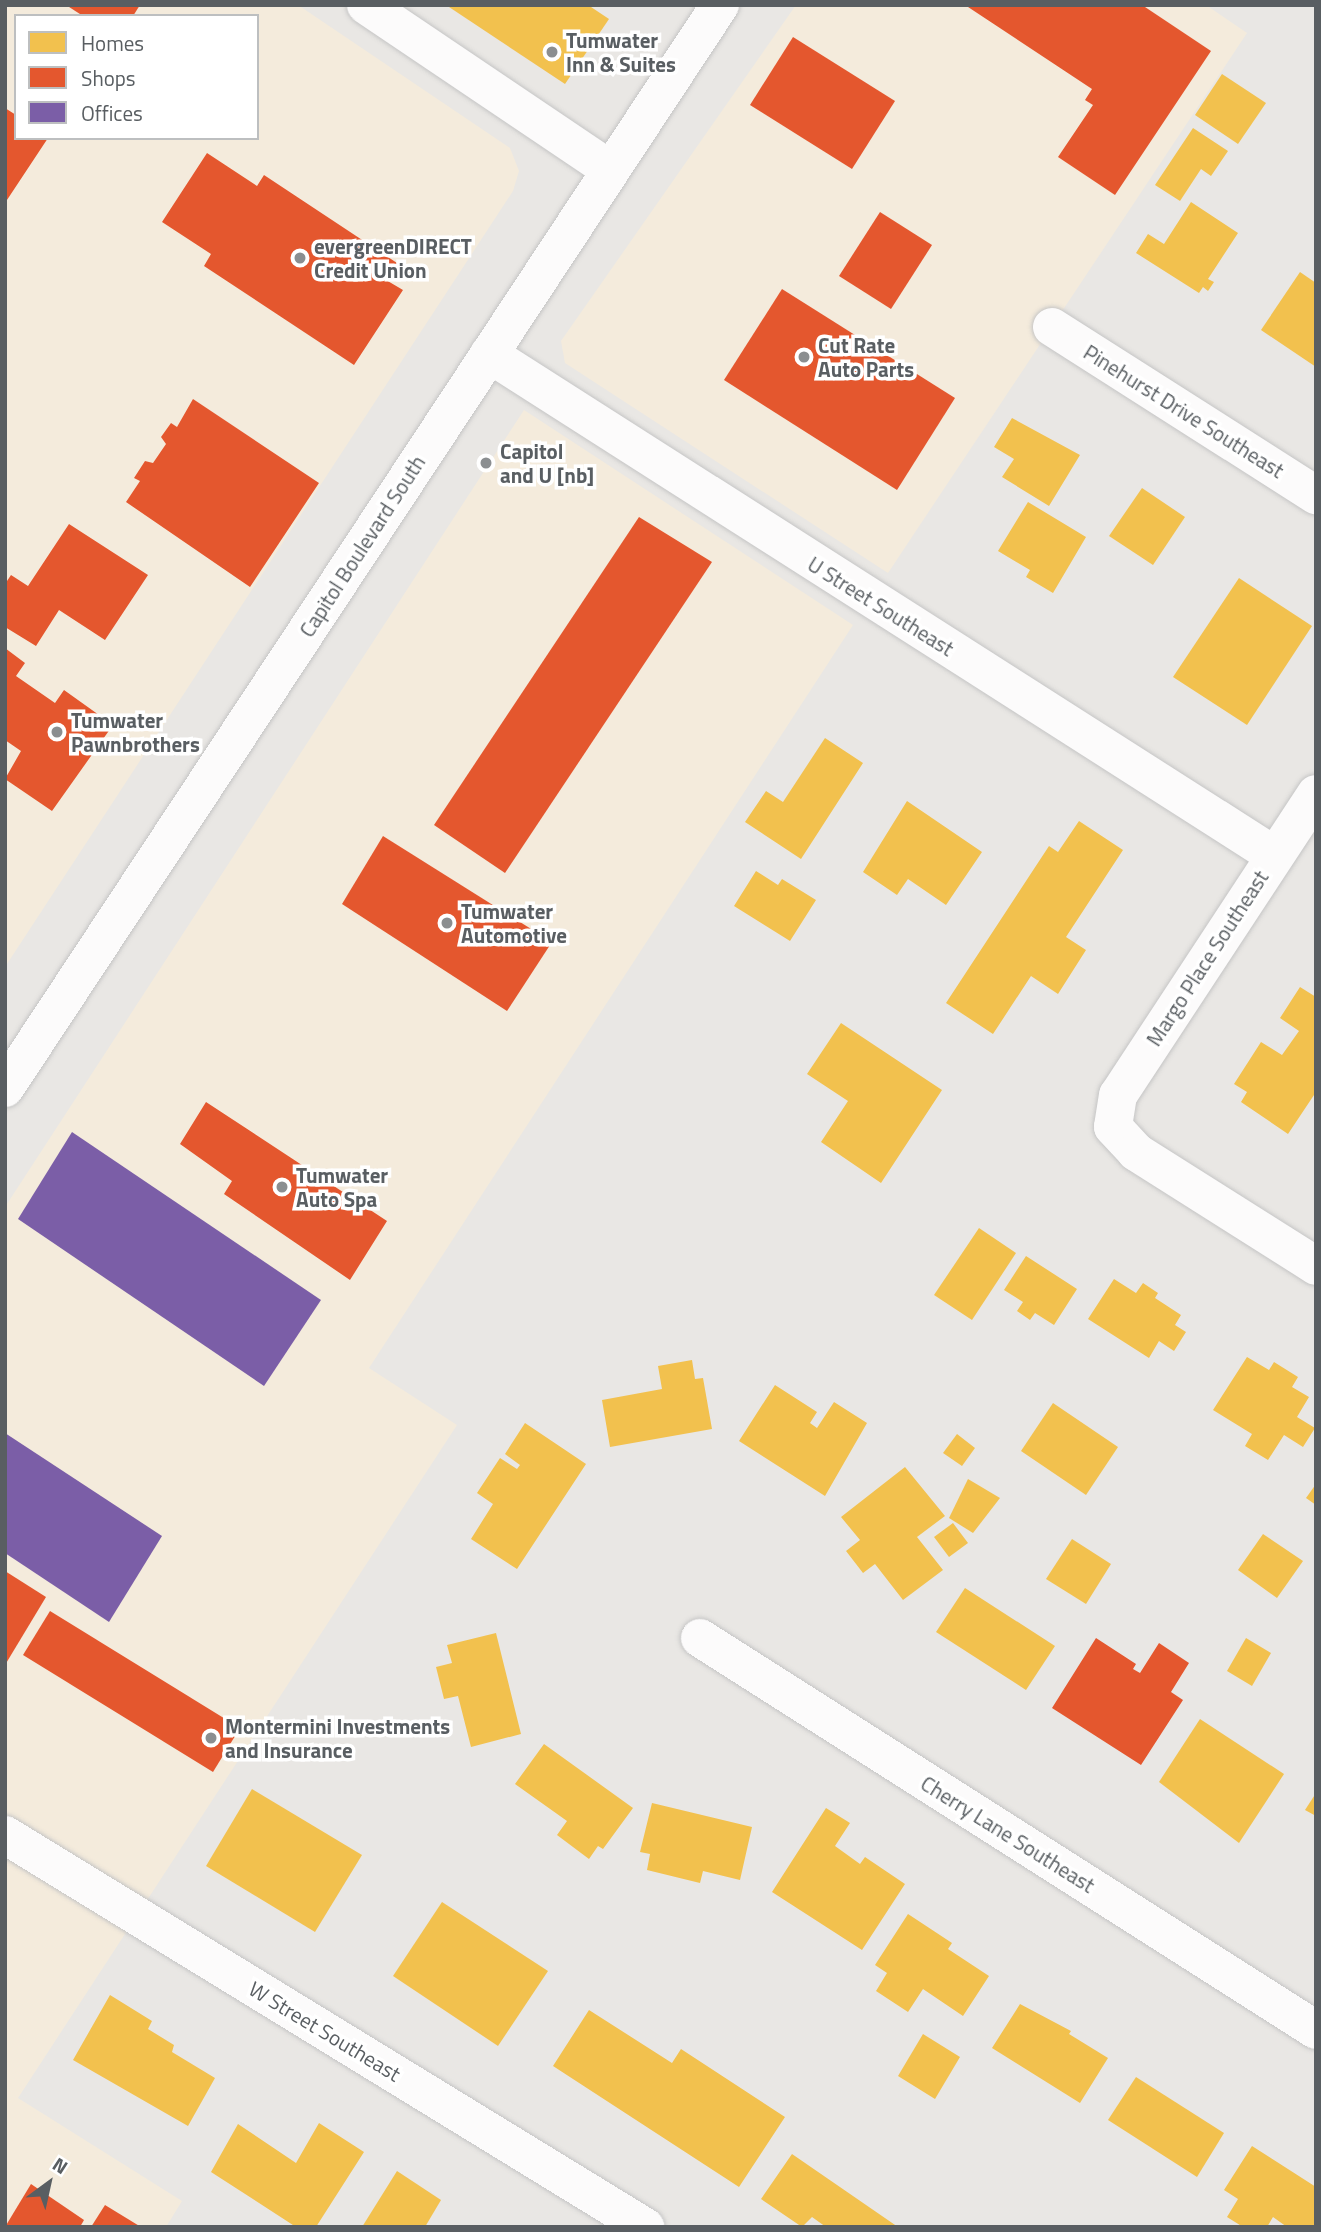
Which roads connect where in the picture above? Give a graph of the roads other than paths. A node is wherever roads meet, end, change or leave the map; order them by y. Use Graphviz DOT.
graph roads {
  1 [pos="366,5"];
  2 [pos="720,5"];
  3 [pos="611,170"];
  4 [pos="1052,327"];
  5 [pos="489,354"];
  6 [pos="1316,495"];
  7 [pos="1316,794"];
  8 [pos="1274,855"];
  9 [pos="5,1088"];
  10 [pos="1316,1266"];
  11 [pos="700,1638"];
  12 [pos="5,1835"];
  13 [pos="1316,2030"];
  14 [pos="645,2227"];
  1 -- 3 [label="street"];
  2 -- 3 [label="street, Capitol Boulevard South"];
  3 -- 5 [label="street, Capitol Boulevard South"];
  4 -- 6 [label="street, Pinehurst Drive Southeast"];
  5 -- 8 [label="street, U Street Southeast"];
  5 -- 9 [label="street, Capitol Boulevard South"];
  7 -- 8 [label="street, Margo Place Southeast"];
  8 -- 10 [label="street, Margo Place Southeast"];
  11 -- 13 [label="street, Cherry Lane Southeast"];
  12 -- 14 [label="street, W Street Southeast"];
}
